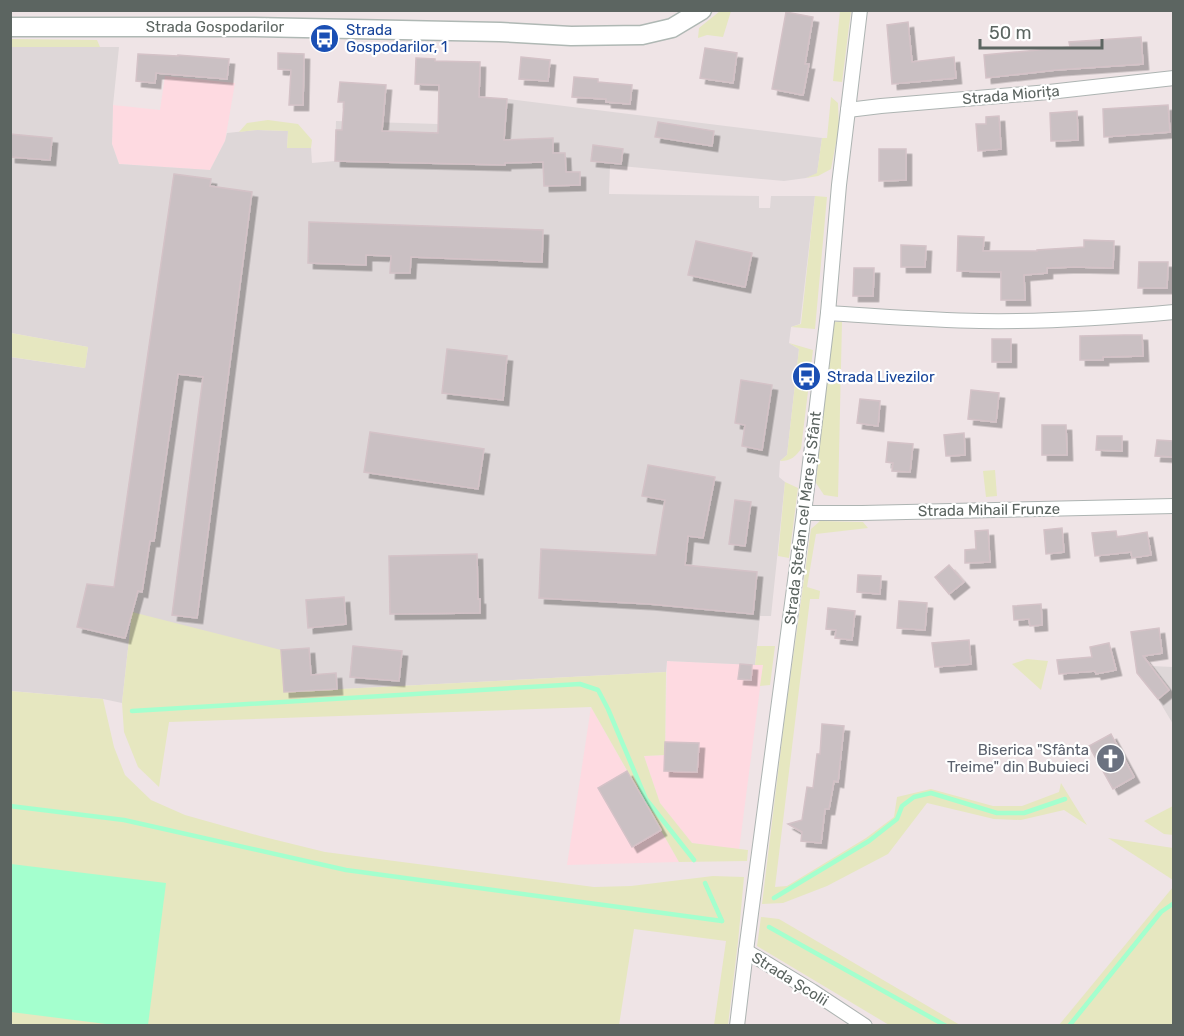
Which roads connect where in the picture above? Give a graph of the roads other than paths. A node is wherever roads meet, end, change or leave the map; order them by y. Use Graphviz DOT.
graph roads {
  1 [pos="702,10"];
  2 [pos="860,10"];
  3 [pos="10,27"];
  4 [pos="1173,78"];
  5 [pos="848,111"];
  6 [pos="1173,312"];
  7 [pos="828,313"];
  8 [pos="1173,506"];
  9 [pos="804,513"];
  10 [pos="746,951"];
  11 [pos="737,1026"];
  12 [pos="865,1026"];
  1 -- 3 [label="street, Strada Gospodarilor"];
  2 -- 5 [label="street, Strada Ștefan cel Mare și Sfânt"];
  4 -- 5 [label="street, Strada Miorița"];
  5 -- 7 [label="street, Strada Ștefan cel Mare și Sfânt"];
  6 -- 7 [label="street"];
  7 -- 9 [label="street, Strada Ștefan cel Mare și Sfânt"];
  8 -- 9 [label="street, Strada Mihail Frunze"];
  9 -- 10 [label="street, Strada Ștefan cel Mare și Sfânt"];
  10 -- 11 [label="street, Strada Ștefan cel Mare și Sfânt"];
  10 -- 12 [label="street, Strada Școlii"];
}
